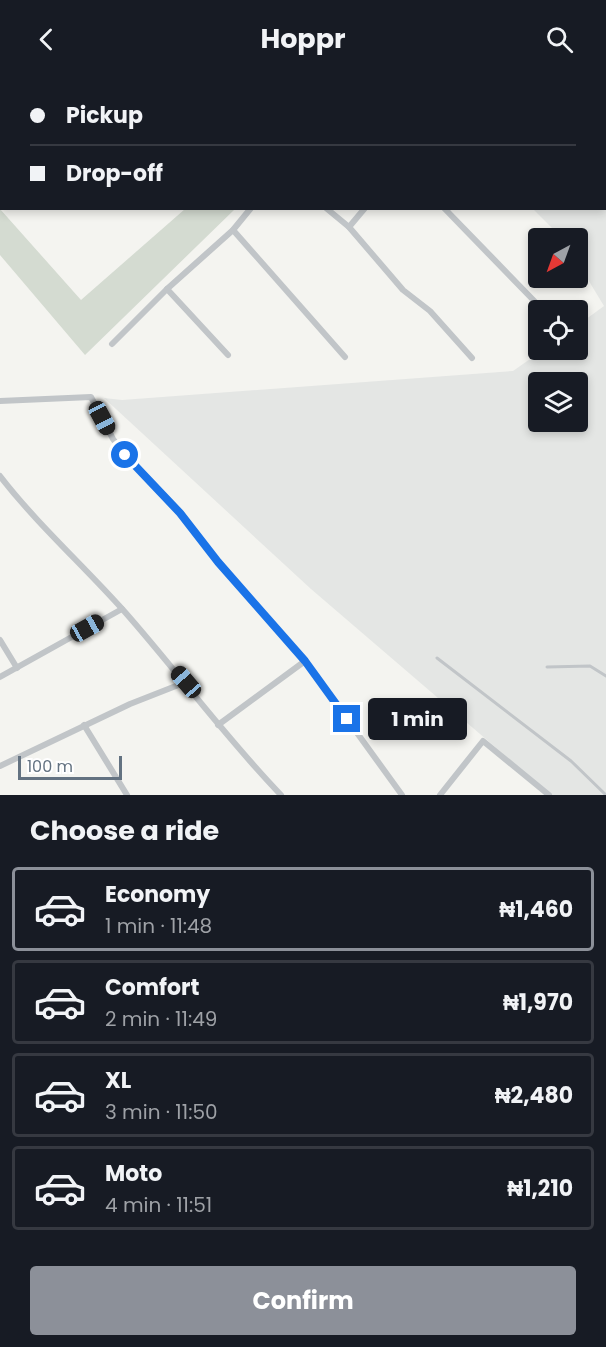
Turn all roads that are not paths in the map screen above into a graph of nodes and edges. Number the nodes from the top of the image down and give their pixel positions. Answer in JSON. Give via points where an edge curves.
{"nodes":[{"id":1,"x":594,"y":78,"type":"edge"},
{"id":2,"x":606,"y":78,"type":"edge"},
{"id":3,"x":249,"y":210,"type":"edge"},
{"id":4,"x":328,"y":210,"type":"edge"},
{"id":5,"x":363,"y":210,"type":"edge"},
{"id":6,"x":446,"y":210,"type":"edge"},
{"id":7,"x":349,"y":227,"type":"junction"},
{"id":8,"x":233,"y":230,"type":"junction"},
{"id":9,"x":167,"y":289,"type":"junction"},
{"id":10,"x":533,"y":300,"type":"edge"},
{"id":11,"x":112,"y":344,"type":"dead end"},
{"id":12,"x":228,"y":355,"type":"dead end"},
{"id":13,"x":345,"y":357,"type":"dead end"},
{"id":14,"x":472,"y":358,"type":"dead end"},
{"id":15,"x":0,"y":401,"type":"edge"},
{"id":16,"x":0,"y":476,"type":"edge"},
{"id":17,"x":122,"y":609,"type":"junction"},
{"id":18,"x":0,"y":640,"type":"edge"},
{"id":19,"x":437,"y":658,"type":"dead end"},
{"id":20,"x":305,"y":661,"type":"junction"},
{"id":21,"x":547,"y":667,"type":"dead end"},
{"id":22,"x":17,"y":668,"type":"junction"},
{"id":23,"x":606,"y":676,"type":"edge"},
{"id":24,"x":0,"y":677,"type":"edge"},
{"id":25,"x":186,"y":682,"type":"junction"},
{"id":26,"x":84,"y":725,"type":"junction"},
{"id":27,"x":218,"y":725,"type":"junction"},
{"id":28,"x":0,"y":766,"type":"edge"},
{"id":29,"x":127,"y":795,"type":"edge"},
{"id":30,"x":281,"y":795,"type":"edge"},
{"id":31,"x":402,"y":795,"type":"edge"},
{"id":32,"x":440,"y":795,"type":"edge"},
{"id":33,"x":549,"y":795,"type":"edge"},
{"id":34,"x":606,"y":795,"type":"edge"}],
"edges":[{"from":1,"to":2,"type":"lane"},
{"from":3,"to":8,"type":"street"},
{"from":4,"to":7,"type":"street"},
{"from":5,"to":7,"type":"street"},
{"from":6,"to":10,"type":"street"},
{"from":7,"to":14,"type":"street","via":[[403,290],[430,311]]},
{"from":8,"to":9,"type":"street"},
{"from":8,"to":13,"type":"street"},
{"from":9,"to":11,"type":"street"},
{"from":9,"to":12,"type":"street"},
{"from":15,"to":20,"type":"street","via":[[91,397],[125,455],[180,513]]},
{"from":16,"to":17,"type":"street"},
{"from":17,"to":22,"type":"street"},
{"from":17,"to":25,"type":"street"},
{"from":18,"to":22,"type":"street"},
{"from":19,"to":34,"type":"lane","via":[[571,761]]},
{"from":20,"to":27,"type":"street"},
{"from":20,"to":31,"type":"street"},
{"from":21,"to":23,"type":"lane","via":[[590,666]]},
{"from":22,"to":24,"type":"street"},
{"from":25,"to":26,"type":"street"},
{"from":25,"to":27,"type":"street"},
{"from":26,"to":28,"type":"street"},
{"from":26,"to":29,"type":"street"},
{"from":27,"to":30,"type":"street"},
{"from":32,"to":33,"type":"street","via":[[483,741]]}]}
